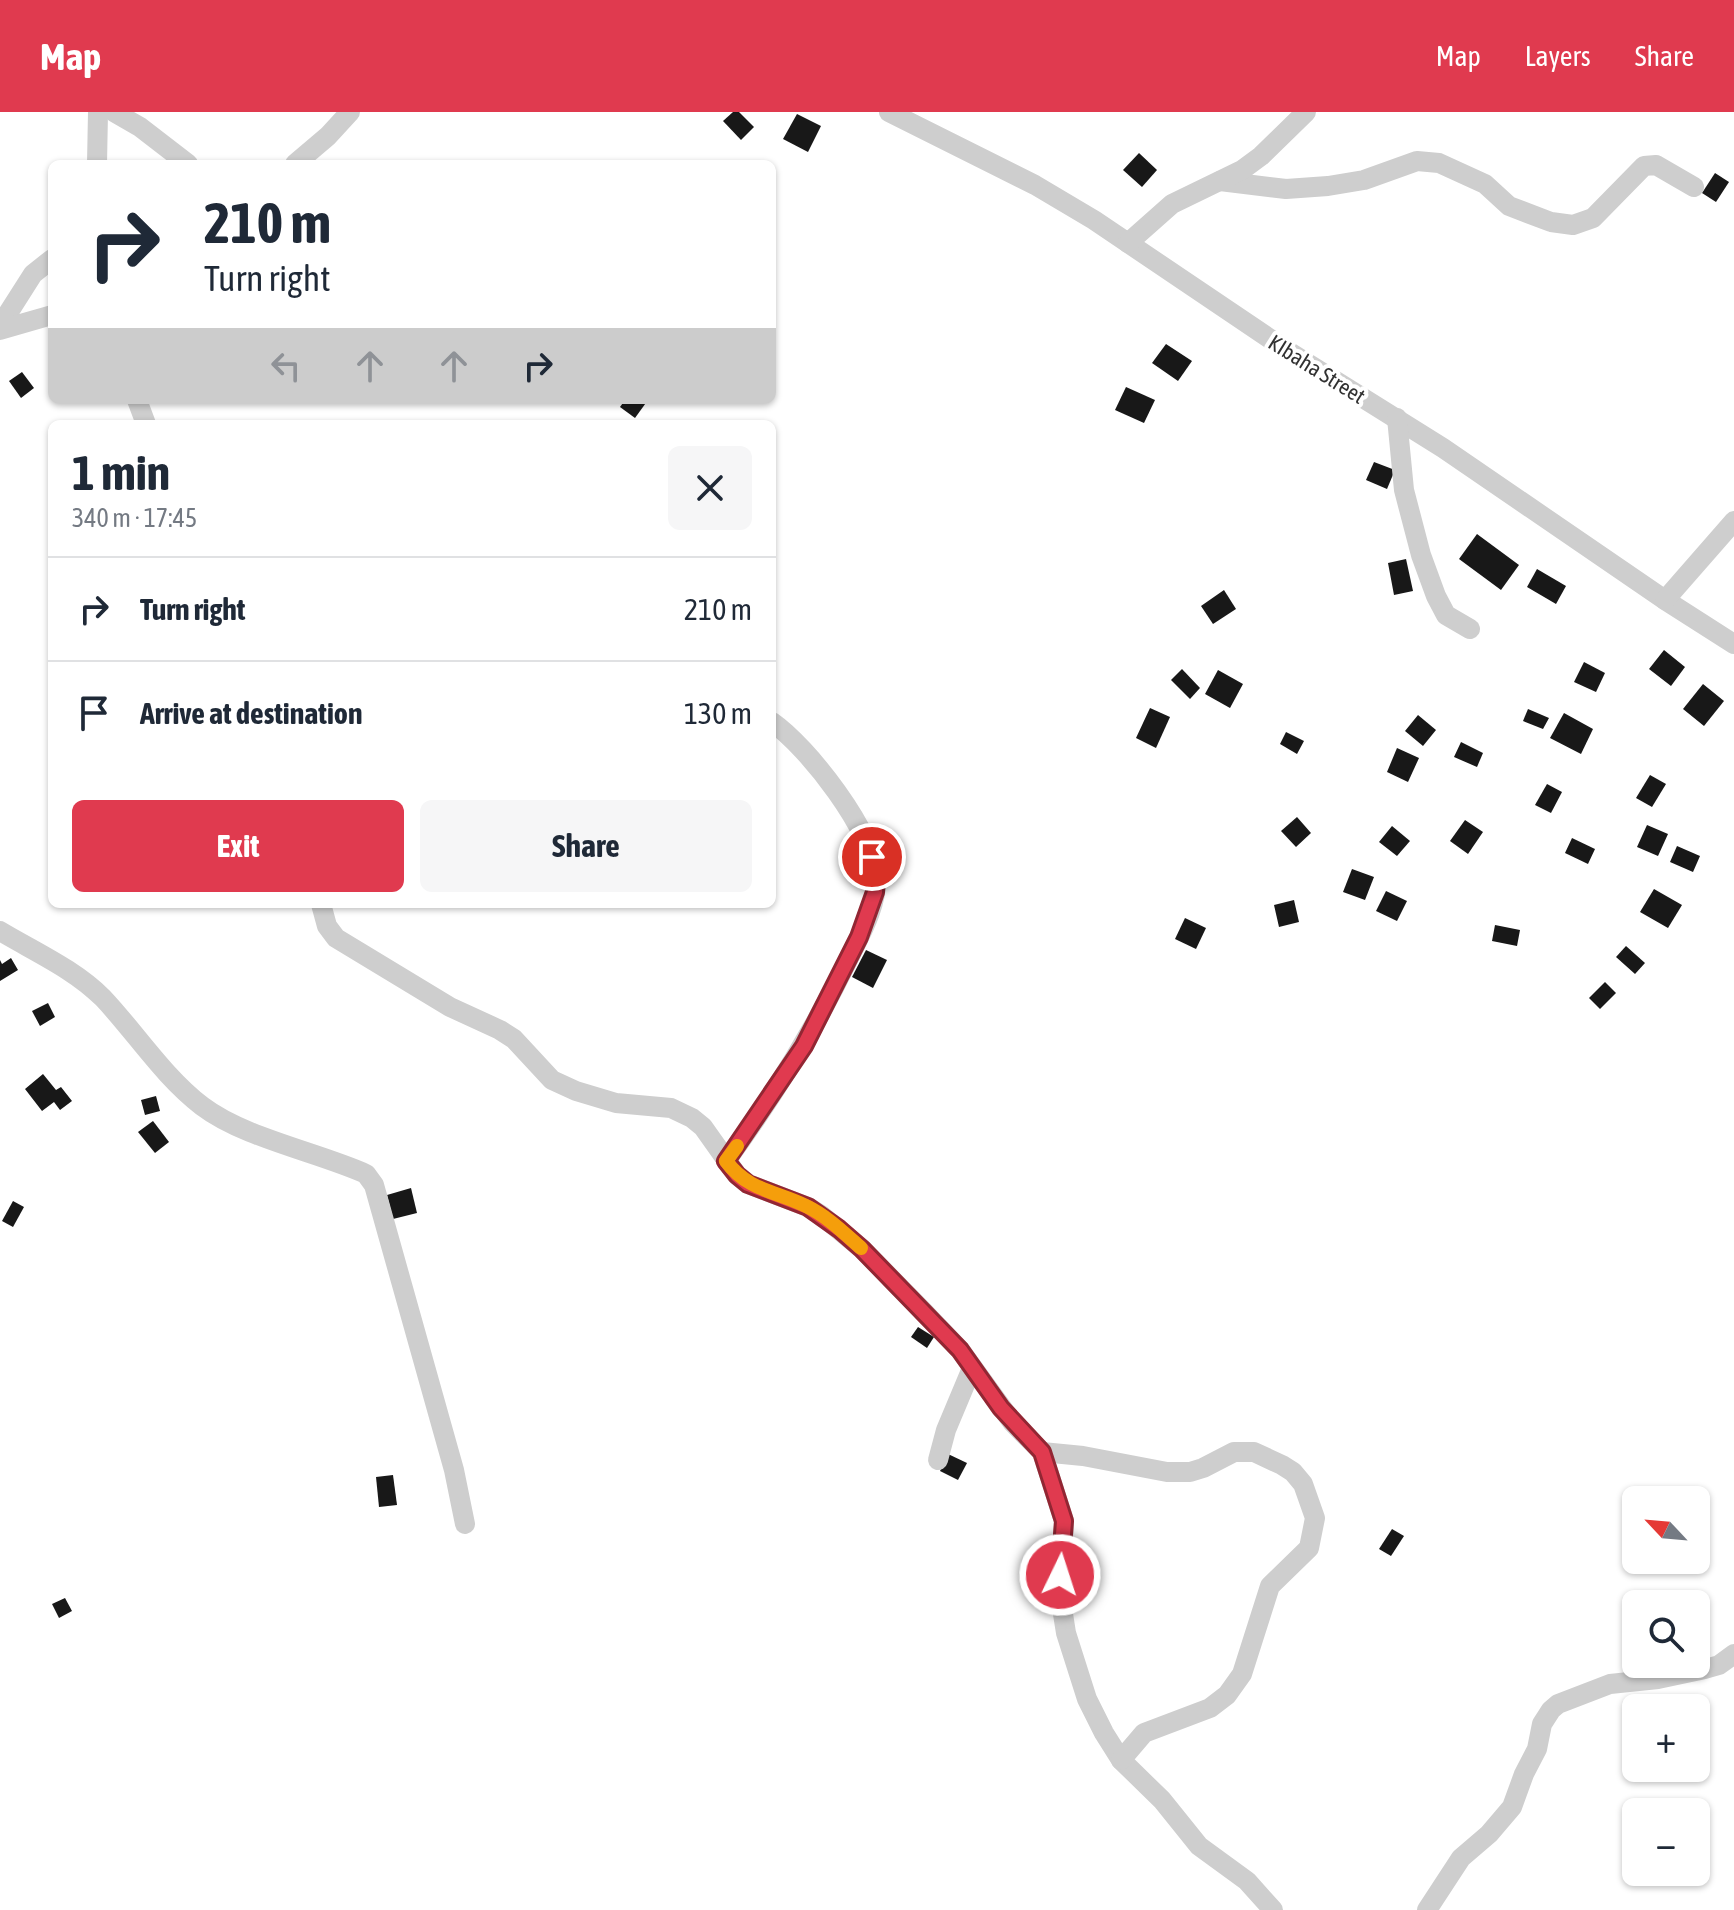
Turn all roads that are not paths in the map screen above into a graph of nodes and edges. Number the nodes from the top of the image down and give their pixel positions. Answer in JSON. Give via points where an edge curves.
{"nodes":[{"id":1,"x":98,"y":112,"type":"edge"},
{"id":2,"x":114,"y":112,"type":"edge"},
{"id":3,"x":350,"y":112,"type":"edge"},
{"id":4,"x":889,"y":112,"type":"edge"},
{"id":5,"x":1306,"y":112,"type":"edge"},
{"id":6,"x":97,"y":160,"type":"edge"},
{"id":7,"x":183,"y":160,"type":"edge"},
{"id":8,"x":300,"y":160,"type":"edge"},
{"id":9,"x":1220,"y":181,"type":"junction"},
{"id":10,"x":1694,"y":187,"type":"dead end"},
{"id":11,"x":1128,"y":243,"type":"junction"},
{"id":12,"x":48,"y":262,"type":"edge"},
{"id":13,"x":48,"y":316,"type":"edge"},
{"id":14,"x":0,"y":328,"type":"edge"},
{"id":15,"x":1397,"y":418,"type":"junction"},
{"id":16,"x":1734,"y":521,"type":"edge"},
{"id":17,"x":1665,"y":600,"type":"junction"},
{"id":18,"x":1470,"y":629,"type":"dead end"},
{"id":19,"x":1734,"y":644,"type":"edge"},
{"id":20,"x":776,"y":725,"type":"edge"},
{"id":21,"x":322,"y":908,"type":"edge"},
{"id":22,"x":0,"y":931,"type":"edge"},
{"id":23,"x":726,"y":1161,"type":"junction"},
{"id":24,"x":972,"y":1368,"type":"junction"},
{"id":25,"x":1042,"y":1452,"type":"junction"},
{"id":26,"x":938,"y":1460,"type":"dead end"},
{"id":27,"x":465,"y":1524,"type":"dead end"},
{"id":28,"x":1734,"y":1654,"type":"edge"},
{"id":29,"x":1121,"y":1760,"type":"junction"},
{"id":30,"x":1273,"y":1910,"type":"edge"},
{"id":31,"x":1427,"y":1910,"type":"edge"}],
"edges":[{"from":1,"to":6,"type":"street"},
{"from":2,"to":7,"type":"street"},
{"from":3,"to":8,"type":"street"},
{"from":4,"to":11,"type":"street","name":"KIbaha Street","via":[[1035,185]]},
{"from":5,"to":9,"type":"street","via":[[1261,156]]},
{"from":9,"to":10,"type":"street","via":[[1286,189],[1328,186],[1417,161],[1439,163],[1485,184],[1509,206],[1573,225],[1593,218],[1644,166],[1656,165]]},
{"from":9,"to":11,"type":"street","via":[[1172,204]]},
{"from":11,"to":15,"type":"street","name":"KIbaha Street","via":[[1239,320]]},
{"from":12,"to":14,"type":"street","via":[[34,272]]},
{"from":13,"to":14,"type":"street"},
{"from":15,"to":17,"type":"street","name":"KIbaha Street"},
{"from":15,"to":18,"type":"street","via":[[1404,490],[1421,555],[1446,615]]},
{"from":16,"to":17,"type":"street"},
{"from":17,"to":19,"type":"street","name":"KIbaha Street"},
{"from":20,"to":23,"type":"street","via":[[808,754],[861,832],[872,857],[875,892],[859,937],[804,1046]]},
{"from":21,"to":23,"type":"street","via":[[336,938],[514,1039],[552,1080],[616,1103],[671,1108],[703,1127]]},
{"from":22,"to":27,"type":"street","via":[[85,982],[204,1108],[241,1128],[366,1174],[374,1185]]},
{"from":23,"to":24,"type":"street","via":[[748,1184],[808,1207],[839,1229],[924,1312]]},
{"from":24,"to":25,"type":"street"},
{"from":24,"to":26,"type":"street"},
{"from":25,"to":29,"type":"street","via":[[1064,1521],[1060,1595],[1066,1633],[1087,1699]]},
{"from":25,"to":29,"type":"street","via":[[1190,1472],[1234,1452],[1254,1452],[1293,1472],[1315,1518],[1309,1548],[1270,1586],[1242,1674],[1227,1695],[1210,1708],[1144,1733]]},
{"from":28,"to":31,"type":"street","via":[[1705,1669],[1610,1684],[1558,1704],[1542,1724],[1512,1807],[1461,1858]]},
{"from":29,"to":30,"type":"street","via":[[1199,1846],[1247,1881]]}]}
